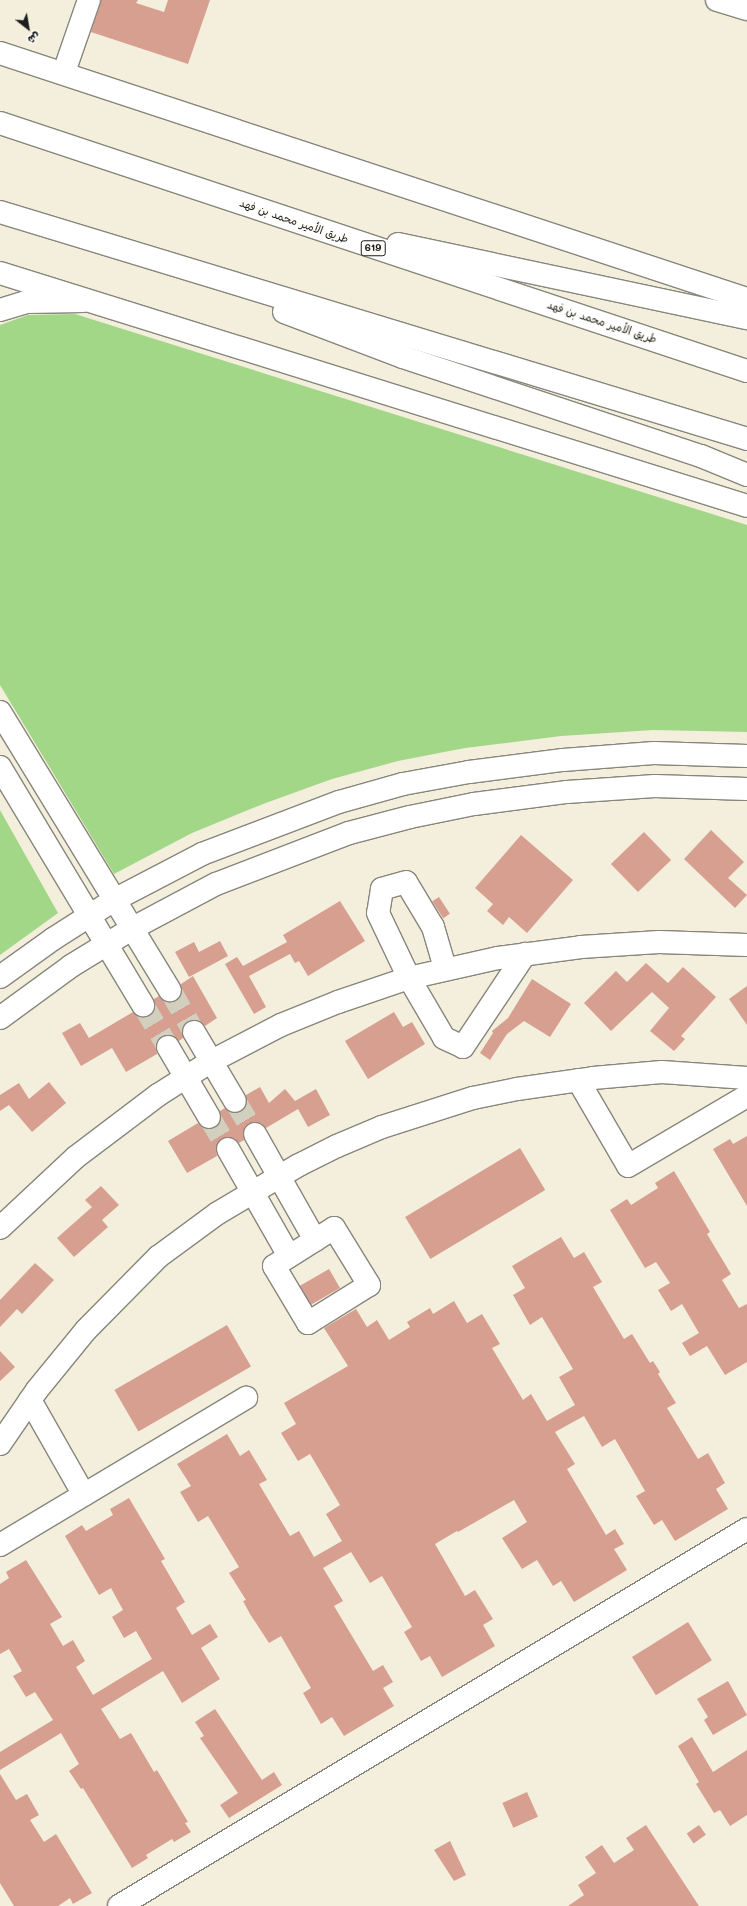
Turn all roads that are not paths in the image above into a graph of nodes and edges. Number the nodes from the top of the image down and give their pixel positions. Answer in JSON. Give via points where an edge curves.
{"nodes":[{"id":1,"x":89,"y":0,"type":"edge"},
{"id":2,"x":717,"y":0,"type":"edge"},
{"id":3,"x":747,"y":9,"type":"edge"},
{"id":4,"x":0,"y":53,"type":"edge"},
{"id":5,"x":64,"y":72,"type":"junction"},
{"id":6,"x":0,"y":123,"type":"edge"},
{"id":7,"x":0,"y":212,"type":"edge"},
{"id":8,"x":296,"y":222,"type":"junction"},
{"id":9,"x":67,"y":232,"type":"junction"},
{"id":10,"x":0,"y":273,"type":"edge"},
{"id":11,"x":747,"y":299,"type":"edge"},
{"id":12,"x":92,"y":301,"type":"junction"},
{"id":13,"x":0,"y":310,"type":"edge"},
{"id":14,"x":747,"y":318,"type":"edge"},
{"id":15,"x":747,"y":371,"type":"edge"},
{"id":16,"x":747,"y":439,"type":"edge"},
{"id":17,"x":747,"y":475,"type":"edge"},
{"id":18,"x":747,"y":506,"type":"edge"},
{"id":19,"x":0,"y":712,"type":"edge"},
{"id":20,"x":747,"y":756,"type":"edge"},
{"id":21,"x":0,"y":767,"type":"edge"},
{"id":22,"x":747,"y":789,"type":"edge"},
{"id":23,"x":114,"y":900,"type":"junction"},
{"id":24,"x":88,"y":916,"type":"junction"},
{"id":25,"x":131,"y":929,"type":"junction"},
{"id":26,"x":105,"y":945,"type":"junction"},
{"id":27,"x":747,"y":945,"type":"edge"},
{"id":28,"x":525,"y":954,"type":"junction"},
{"id":29,"x":445,"y":968,"type":"junction"},
{"id":30,"x":0,"y":977,"type":"edge"},
{"id":31,"x":408,"y":978,"type":"junction"},
{"id":32,"x":170,"y":990,"type":"tunnel mouth"},
{"id":33,"x":143,"y":1006,"type":"tunnel mouth"},
{"id":34,"x":0,"y":1018,"type":"edge"},
{"id":35,"x":194,"y":1032,"type":"tunnel mouth"},
{"id":36,"x":168,"y":1047,"type":"tunnel mouth"},
{"id":37,"x":210,"y":1062,"type":"junction"},
{"id":38,"x":184,"y":1078,"type":"junction"},
{"id":39,"x":578,"y":1080,"type":"junction"},
{"id":40,"x":741,"y":1089,"type":"edge"},
{"id":41,"x":235,"y":1101,"type":"tunnel mouth"},
{"id":42,"x":209,"y":1117,"type":"tunnel mouth"},
{"id":43,"x":255,"y":1134,"type":"tunnel mouth"},
{"id":44,"x":228,"y":1149,"type":"tunnel mouth"},
{"id":45,"x":278,"y":1177,"type":"junction"},
{"id":46,"x":252,"y":1192,"type":"junction"},
{"id":47,"x":0,"y":1228,"type":"edge"},
{"id":48,"x":315,"y":1240,"type":"junction"},
{"id":49,"x":289,"y":1256,"type":"junction"},
{"id":50,"x":246,"y":1398,"type":"dead end"},
{"id":51,"x":30,"y":1400,"type":"junction"},
{"id":52,"x":0,"y":1444,"type":"edge"},
{"id":53,"x":84,"y":1495,"type":"junction"},
{"id":54,"x":747,"y":1529,"type":"edge"},
{"id":55,"x":0,"y":1545,"type":"edge"},
{"id":56,"x":119,"y":1906,"type":"edge"}],
"edges":[{"from":1,"to":5,"type":"main road"},
{"from":2,"to":3,"type":"main road"},
{"from":4,"to":5,"type":"main road"},
{"from":5,"to":11,"type":"main road"},
{"from":6,"to":8,"type":"main road","name":"طريق الأمير محمد بن فهد","number":"619"},
{"from":7,"to":9,"type":"main road"},
{"from":8,"to":14,"type":"main road"},
{"from":8,"to":15,"type":"main road","name":"طريق الأمير محمد بن فهد","number":"619"},
{"from":9,"to":16,"type":"main road"},
{"from":9,"to":17,"type":"main road","via":[[403,356],[701,456]]},
{"from":10,"to":12,"type":"main road"},
{"from":12,"to":13,"type":"main road","via":[[26,302]]},
{"from":12,"to":18,"type":"main road"},
{"from":19,"to":23,"type":"main road"},
{"from":20,"to":23,"type":"main road","via":[[654,753],[563,760],[469,772],[403,784],[339,802],[264,829],[202,854]]},
{"from":21,"to":24,"type":"main road"},
{"from":22,"to":25,"type":"main road","via":[[655,786],[567,792],[474,804],[410,817],[349,833],[229,878]]},
{"from":23,"to":24,"type":"main road"},
{"from":23,"to":25,"type":"main road"},
{"from":24,"to":26,"type":"main road"},
{"from":24,"to":30,"type":"main road"},
{"from":25,"to":26,"type":"main road"},
{"from":25,"to":32,"type":"main road"},
{"from":26,"to":33,"type":"main road"},
{"from":26,"to":34,"type":"main road"},
{"from":27,"to":28,"type":"main road","via":[[659,942]]},
{"from":28,"to":29,"type":"main road"},
{"from":28,"to":31,"type":"main road","via":[[463,1047],[444,1038]]},
{"from":29,"to":31,"type":"main road"},
{"from":29,"to":31,"type":"main road","via":[[433,928],[406,882],[382,889],[378,913]]},
{"from":31,"to":37,"type":"main road","via":[[281,1025]]},
{"from":35,"to":37,"type":"main road"},
{"from":36,"to":38,"type":"main road"},
{"from":37,"to":38,"type":"main road"},
{"from":37,"to":41,"type":"main road"},
{"from":38,"to":42,"type":"main road"},
{"from":38,"to":47,"type":"main road","via":[[103,1135]]},
{"from":39,"to":40,"type":"main road","via":[[662,1072]]},
{"from":39,"to":40,"type":"main road","via":[[628,1166]]},
{"from":39,"to":45,"type":"main road","via":[[473,1098],[382,1127],[337,1146]]},
{"from":43,"to":45,"type":"main road"},
{"from":44,"to":46,"type":"main road"},
{"from":45,"to":46,"type":"main road"},
{"from":45,"to":48,"type":"main road"},
{"from":46,"to":49,"type":"main road"},
{"from":46,"to":51,"type":"main road","via":[[182,1239],[133,1280],[86,1330]]},
{"from":48,"to":49,"type":"main road"},
{"from":48,"to":49,"type":"main road","via":[[334,1228],[369,1285],[308,1323],[274,1266]]},
{"from":50,"to":53,"type":"main road"},
{"from":51,"to":52,"type":"main road"},
{"from":51,"to":53,"type":"main road"},
{"from":53,"to":55,"type":"main road"},
{"from":54,"to":56,"type":"main road"}]}
